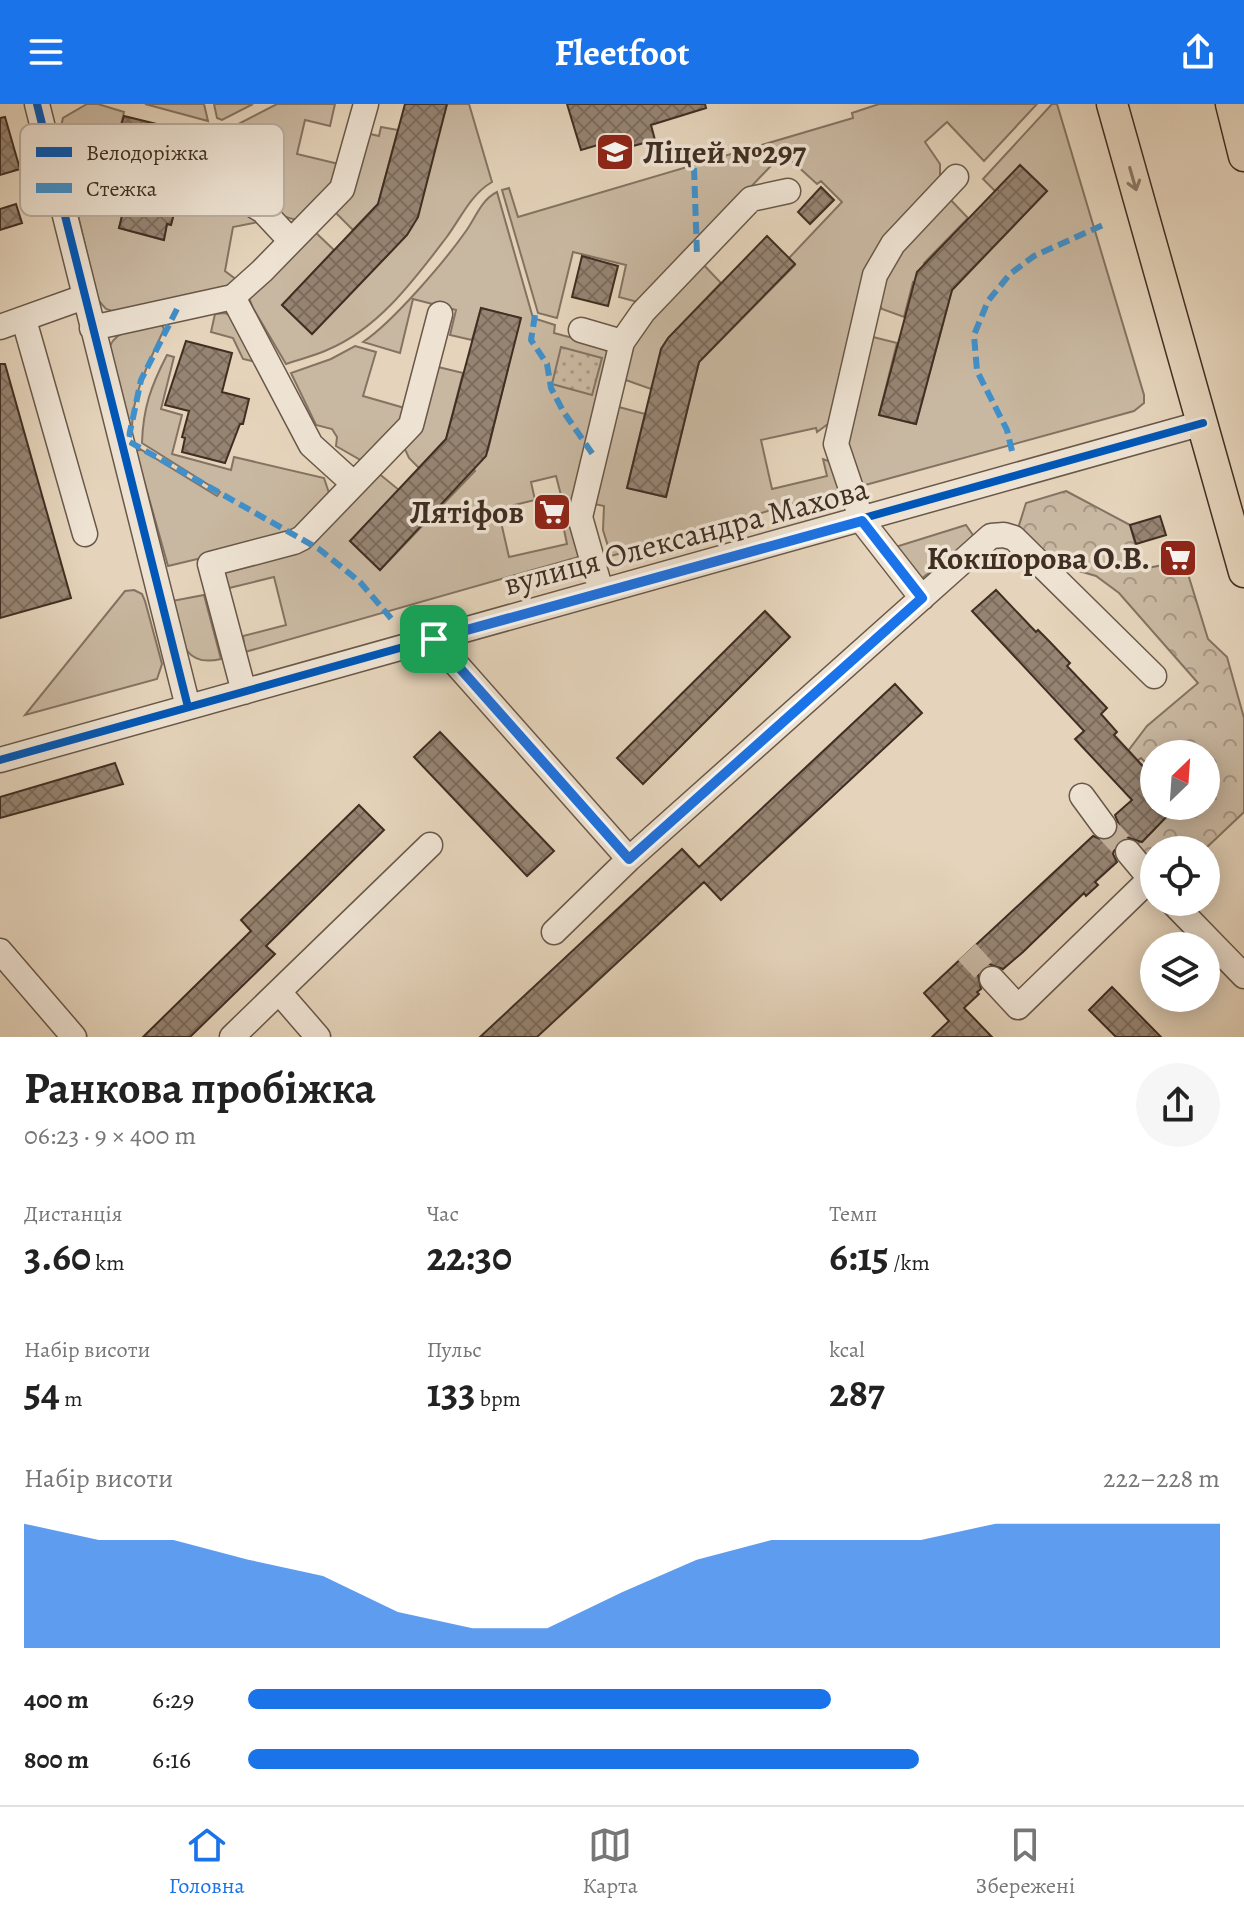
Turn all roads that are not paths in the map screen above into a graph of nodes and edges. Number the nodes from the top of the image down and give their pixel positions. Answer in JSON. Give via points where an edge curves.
{"nodes":[{"id":1,"x":366,"y":104,"type":"edge"},
{"id":2,"x":1112,"y":104,"type":"edge"},
{"id":3,"x":1236,"y":116,"type":"edge"},
{"id":4,"x":1244,"y":156,"type":"edge"},
{"id":5,"x":956,"y":177,"type":"dead end"},
{"id":6,"x":788,"y":191,"type":"dead end"},
{"id":7,"x":68,"y":216,"type":"edge"},
{"id":8,"x":268,"y":216,"type":"edge"},
{"id":9,"x":291,"y":241,"type":"junction"},
{"id":10,"x":84,"y":297,"type":"junction"},
{"id":11,"x":233,"y":297,"type":"junction"},
{"id":12,"x":440,"y":314,"type":"dead end"},
{"id":13,"x":24,"y":320,"type":"junction"},
{"id":14,"x":0,"y":327,"type":"edge"},
{"id":15,"x":92,"y":328,"type":"junction"},
{"id":16,"x":581,"y":330,"type":"dead end"},
{"id":17,"x":622,"y":342,"type":"junction"},
{"id":18,"x":1203,"y":423,"type":"junction"},
{"id":19,"x":354,"y":484,"type":"junction"},
{"id":20,"x":862,"y":521,"type":"junction"},
{"id":21,"x":85,"y":534,"type":"dead end"},
{"id":22,"x":1244,"y":572,"type":"edge"},
{"id":23,"x":601,"y":591,"type":"junction"},
{"id":24,"x":922,"y":598,"type":"junction"},
{"id":25,"x":434,"y":639,"type":"junction"},
{"id":26,"x":1154,"y":676,"type":"dead end"},
{"id":27,"x":244,"y":692,"type":"junction"},
{"id":28,"x":188,"y":707,"type":"junction"},
{"id":29,"x":0,"y":760,"type":"edge"},
{"id":30,"x":1082,"y":796,"type":"dead end"},
{"id":31,"x":1104,"y":826,"type":"tunnel mouth"},
{"id":32,"x":430,"y":845,"type":"dead end"},
{"id":33,"x":1128,"y":852,"type":"tunnel mouth"},
{"id":34,"x":629,"y":859,"type":"junction"},
{"id":35,"x":1140,"y":866,"type":"edge"},
{"id":36,"x":1140,"y":892,"type":"edge"},
{"id":37,"x":1186,"y":916,"type":"edge"},
{"id":38,"x":554,"y":932,"type":"dead end"},
{"id":39,"x":0,"y":951,"type":"edge"},
{"id":40,"x":1244,"y":976,"type":"edge"},
{"id":41,"x":992,"y":979,"type":"tunnel mouth"},
{"id":42,"x":279,"y":992,"type":"junction"},
{"id":43,"x":74,"y":1037,"type":"edge"},
{"id":44,"x":232,"y":1037,"type":"edge"},
{"id":45,"x":318,"y":1037,"type":"edge"}],
"edges":[{"from":1,"to":9,"type":"street","via":[[342,189]]},
{"from":2,"to":18,"type":"main road","one_way":true},
{"from":3,"to":4,"type":"main road"},
{"from":5,"to":20,"type":"street","via":[[893,244],[875,275],[836,444]]},
{"from":6,"to":17,"type":"street","via":[[751,199],[643,312]]},
{"from":7,"to":10,"type":"street"},
{"from":8,"to":9,"type":"street"},
{"from":9,"to":11,"type":"street"},
{"from":10,"to":13,"type":"street"},
{"from":10,"to":15,"type":"street"},
{"from":11,"to":15,"type":"street"},
{"from":11,"to":19,"type":"street","via":[[311,445]]},
{"from":12,"to":19,"type":"street","via":[[411,425]]},
{"from":13,"to":14,"type":"street"},
{"from":13,"to":21,"type":"street"},
{"from":15,"to":28,"type":"street"},
{"from":16,"to":17,"type":"street"},
{"from":17,"to":23,"type":"street","via":[[580,517]]},
{"from":18,"to":20,"type":"street","name":"вулиця Олександра Махова"},
{"from":18,"to":22,"type":"main road"},
{"from":19,"to":27,"type":"street","via":[[294,542],[210,564]]},
{"from":20,"to":23,"type":"street","name":"вулиця Олександра Махова"},
{"from":20,"to":24,"type":"street"},
{"from":23,"to":25,"type":"street","name":"вулиця Олександра Махова"},
{"from":24,"to":26,"type":"street","via":[[991,536],[1014,538]]},
{"from":24,"to":34,"type":"street"},
{"from":25,"to":27,"type":"street","name":"вулиця Олександра Махова"},
{"from":25,"to":34,"type":"street"},
{"from":27,"to":28,"type":"street","name":"вулиця Олександра Махова"},
{"from":28,"to":29,"type":"street","name":"вулиця Олександра Махова"},
{"from":30,"to":31,"type":"street"},
{"from":32,"to":42,"type":"street"},
{"from":33,"to":35,"type":"street"},
{"from":34,"to":38,"type":"street"},
{"from":36,"to":41,"type":"street","via":[[1018,1007]]},
{"from":37,"to":40,"type":"street"},
{"from":39,"to":43,"type":"street"},
{"from":42,"to":44,"type":"street"},
{"from":42,"to":45,"type":"street"}]}
